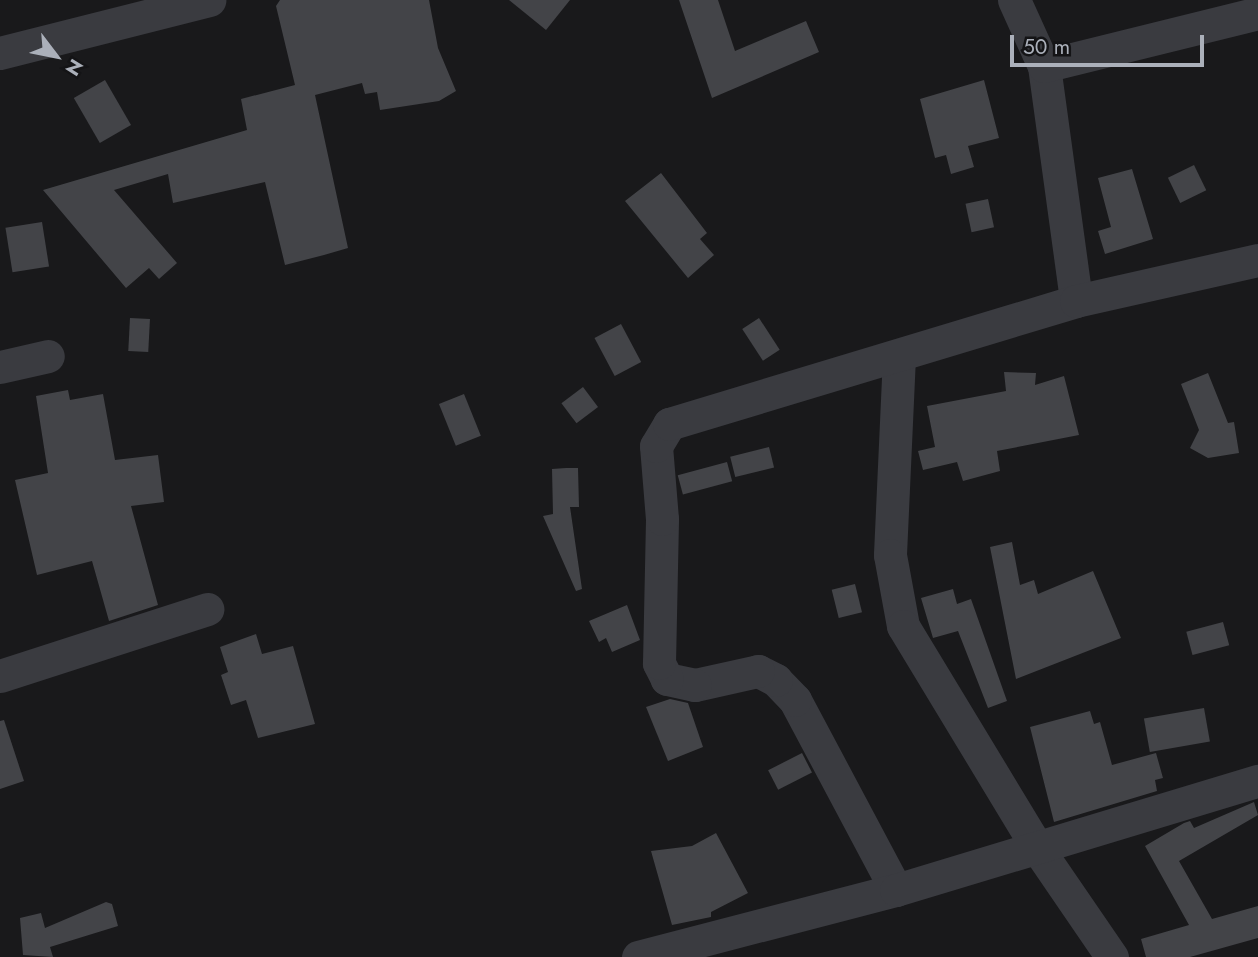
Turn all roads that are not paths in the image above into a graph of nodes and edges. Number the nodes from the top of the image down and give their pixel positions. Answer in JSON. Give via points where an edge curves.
{"nodes":[{"id":1,"x":209,"y":0,"type":"edge"},
{"id":2,"x":1014,"y":0,"type":"edge"},
{"id":3,"x":1258,"y":13,"type":"edge"},
{"id":4,"x":0,"y":53,"type":"edge"},
{"id":5,"x":1044,"y":66,"type":"junction"},
{"id":6,"x":1258,"y":260,"type":"edge"},
{"id":7,"x":1076,"y":301,"type":"junction"},
{"id":8,"x":48,"y":356,"type":"dead end"},
{"id":9,"x":899,"y":356,"type":"junction"},
{"id":10,"x":0,"y":367,"type":"edge"},
{"id":11,"x":207,"y":609,"type":"dead end"},
{"id":12,"x":0,"y":676,"type":"edge"},
{"id":13,"x":1258,"y":781,"type":"edge"},
{"id":14,"x":1038,"y":849,"type":"junction"},
{"id":15,"x":897,"y":890,"type":"junction"},
{"id":16,"x":638,"y":957,"type":"edge"},
{"id":17,"x":1112,"y":957,"type":"edge"}],
"edges":[{"from":1,"to":4,"type":"street"},
{"from":2,"to":5,"type":"street"},
{"from":3,"to":5,"type":"street"},
{"from":5,"to":7,"type":"street"},
{"from":6,"to":7,"type":"street"},
{"from":7,"to":9,"type":"street"},
{"from":8,"to":10,"type":"street"},
{"from":9,"to":14,"type":"street","via":[[890,555],[902,626]]},
{"from":9,"to":15,"type":"street","via":[[669,424],[656,446],[662,519],[659,663],[667,679],[695,685],[758,671],[776,680],[795,700]]},
{"from":11,"to":12,"type":"street"},
{"from":13,"to":14,"type":"street"},
{"from":14,"to":15,"type":"street"},
{"from":14,"to":17,"type":"street"},
{"from":15,"to":16,"type":"street"}]}
